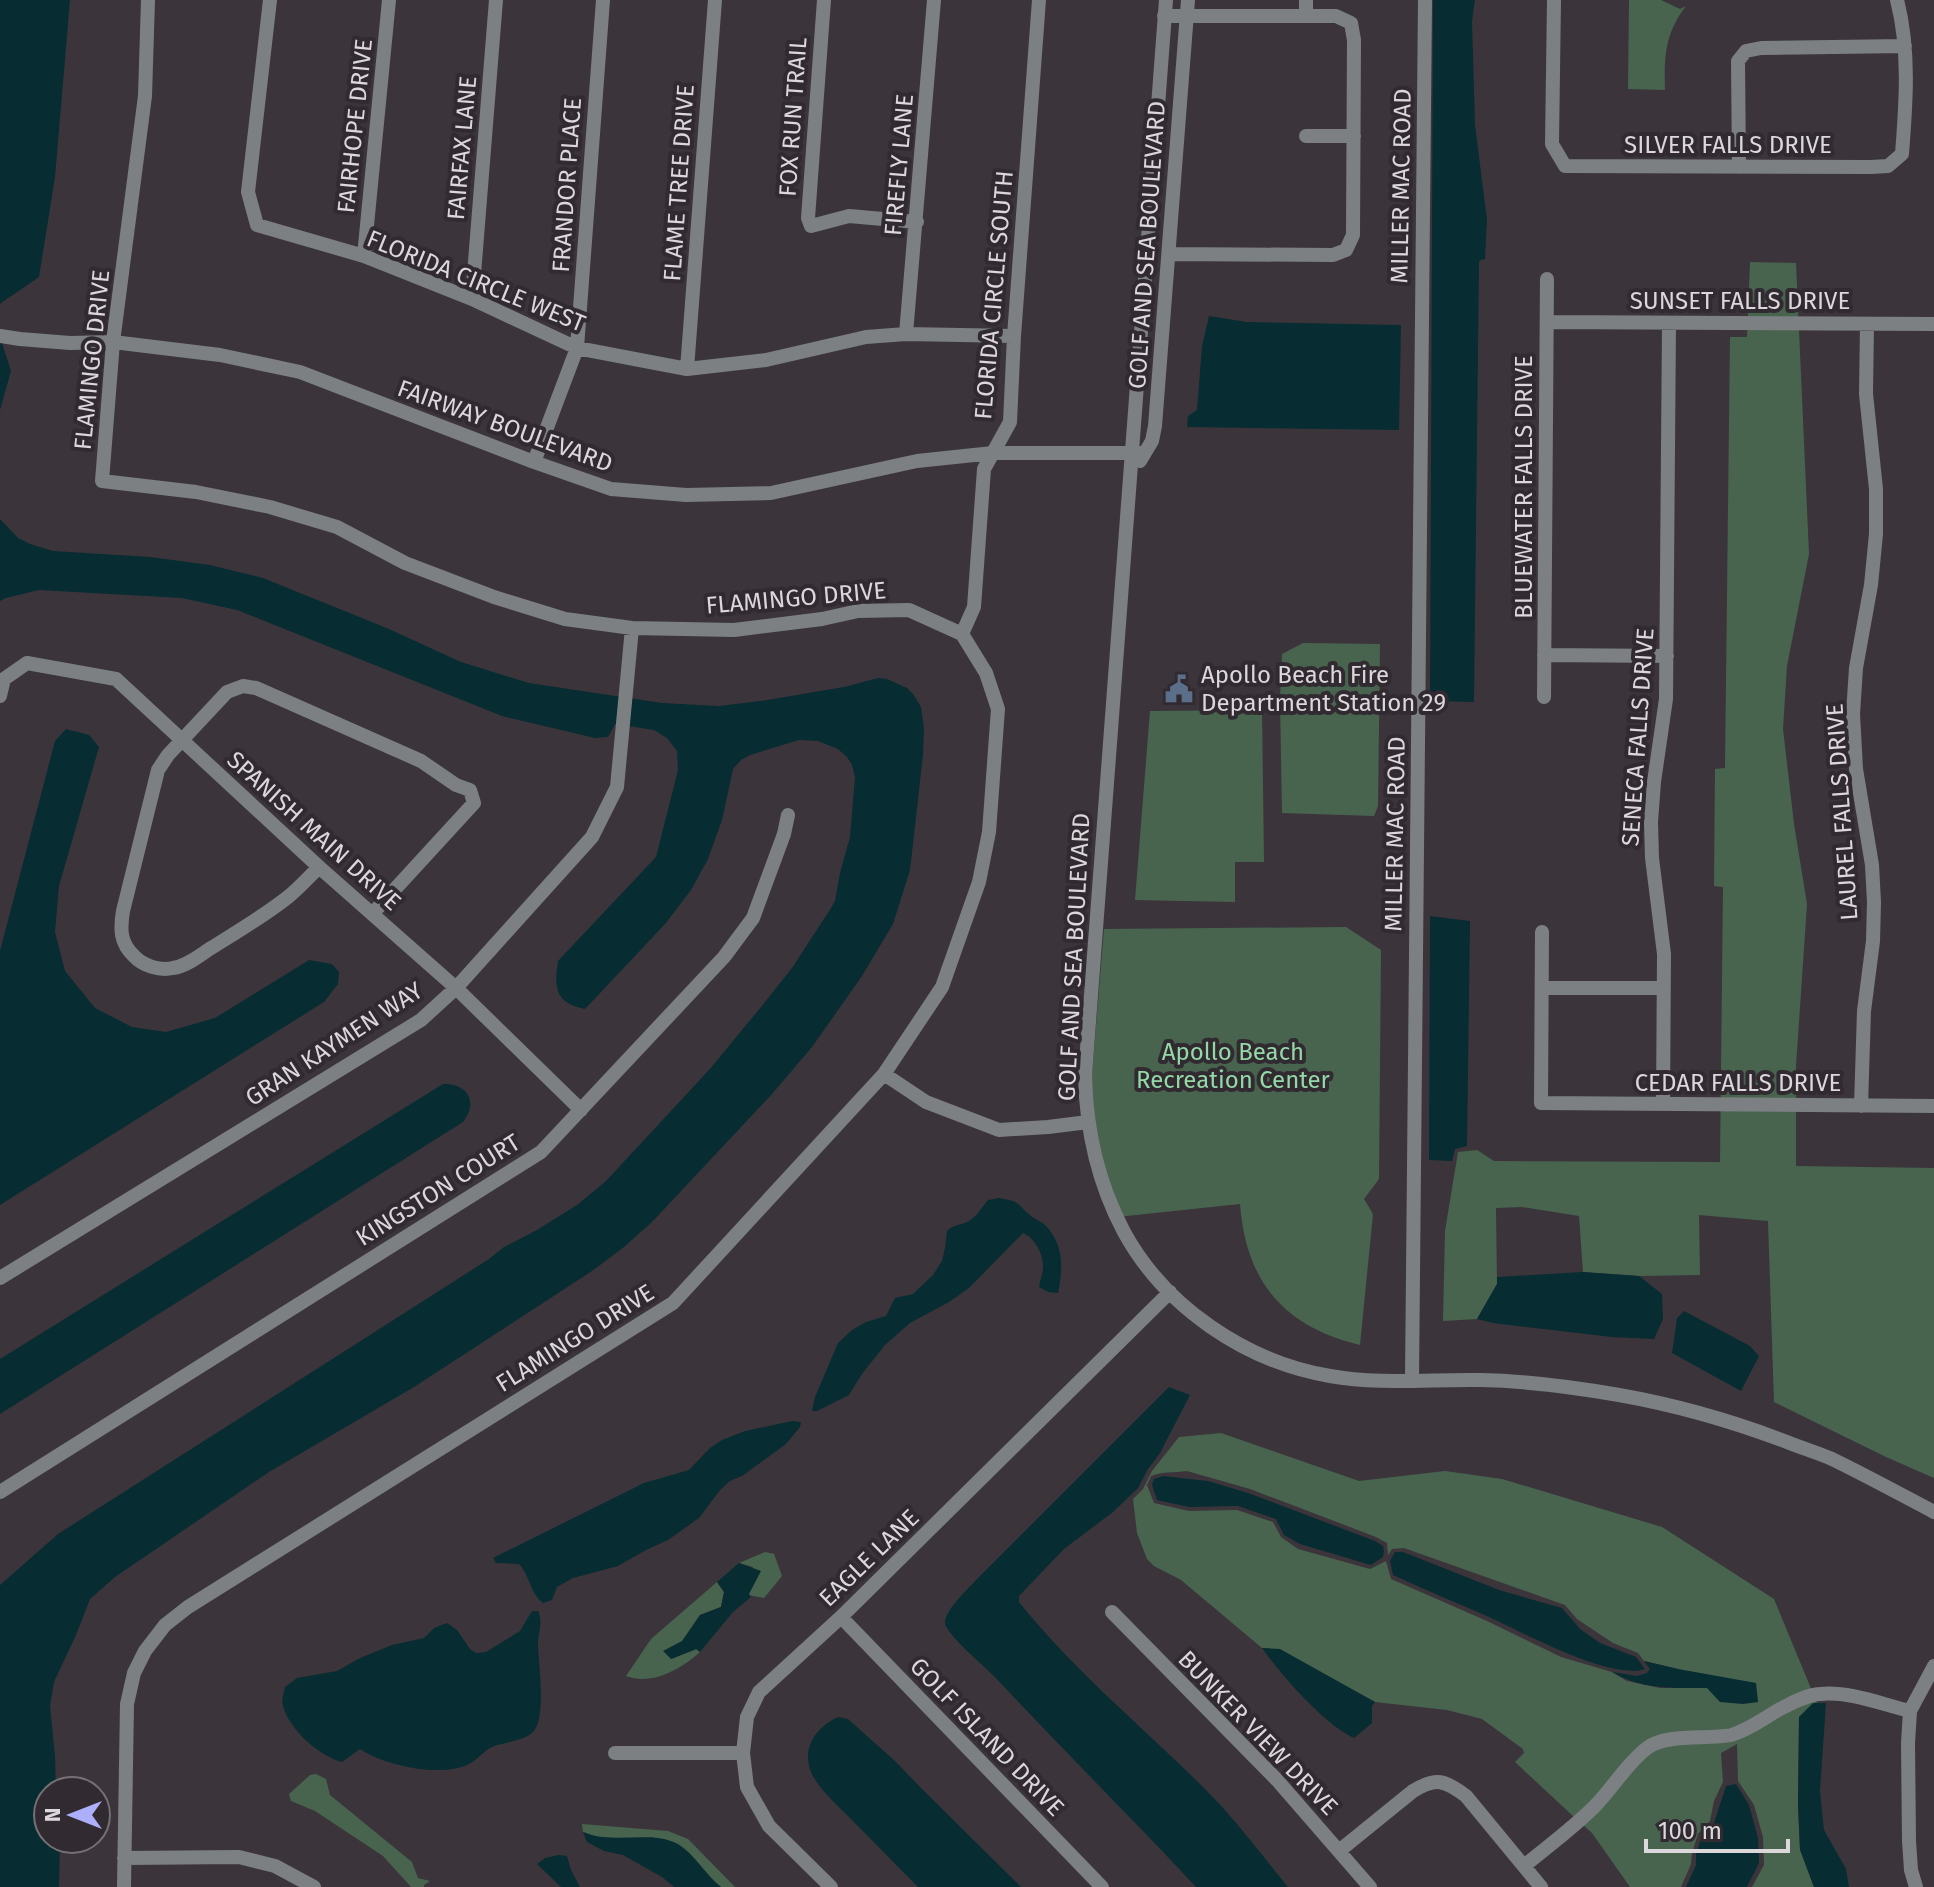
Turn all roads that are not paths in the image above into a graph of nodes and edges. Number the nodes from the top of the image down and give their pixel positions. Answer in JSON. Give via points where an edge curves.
{"nodes":[{"id":1,"x":148,"y":0,"type":"edge"},
{"id":2,"x":270,"y":0,"type":"edge"},
{"id":3,"x":389,"y":0,"type":"edge"},
{"id":4,"x":496,"y":0,"type":"edge"},
{"id":5,"x":603,"y":0,"type":"edge"},
{"id":6,"x":715,"y":0,"type":"edge"},
{"id":7,"x":824,"y":0,"type":"edge"},
{"id":8,"x":934,"y":0,"type":"edge"},
{"id":9,"x":1039,"y":0,"type":"edge"},
{"id":10,"x":1166,"y":0,"type":"edge"},
{"id":11,"x":1306,"y":0,"type":"edge"},
{"id":12,"x":1425,"y":0,"type":"edge"},
{"id":13,"x":1554,"y":0,"type":"edge"},
{"id":14,"x":1897,"y":0,"type":"edge"},
{"id":15,"x":1188,"y":8,"type":"edge"},
{"id":16,"x":1164,"y":16,"type":"junction"},
{"id":17,"x":1306,"y":16,"type":"junction"},
{"id":18,"x":1905,"y":46,"type":"junction"},
{"id":19,"x":1306,"y":136,"type":"dead end"},
{"id":20,"x":1354,"y":136,"type":"junction"},
{"id":21,"x":1739,"y":167,"type":"junction"},
{"id":22,"x":917,"y":222,"type":"junction"},
{"id":23,"x":1169,"y":254,"type":"junction"},
{"id":24,"x":364,"y":256,"type":"junction"},
{"id":25,"x":1547,"y":279,"type":"dead end"},
{"id":26,"x":472,"y":299,"type":"junction"},
{"id":27,"x":1547,"y":322,"type":"junction"},
{"id":28,"x":1669,"y":323,"type":"junction"},
{"id":29,"x":1867,"y":324,"type":"junction"},
{"id":30,"x":1934,"y":324,"type":"edge"},
{"id":31,"x":906,"y":334,"type":"junction"},
{"id":32,"x":0,"y":336,"type":"edge"},
{"id":33,"x":1014,"y":336,"type":"junction"},
{"id":34,"x":113,"y":342,"type":"junction"},
{"id":35,"x":577,"y":348,"type":"junction"},
{"id":36,"x":687,"y":369,"type":"junction"},
{"id":37,"x":993,"y":453,"type":"junction"},
{"id":38,"x":1137,"y":453,"type":"junction"},
{"id":39,"x":534,"y":462,"type":"junction"},
{"id":40,"x":632,"y":628,"type":"junction"},
{"id":41,"x":962,"y":634,"type":"junction"},
{"id":42,"x":1544,"y":655,"type":"junction"},
{"id":43,"x":1667,"y":656,"type":"junction"},
{"id":44,"x":0,"y":696,"type":"edge"},
{"id":45,"x":1544,"y":697,"type":"dead end"},
{"id":46,"x":182,"y":740,"type":"junction"},
{"id":47,"x":788,"y":815,"type":"dead end"},
{"id":48,"x":319,"y":867,"type":"junction"},
{"id":49,"x":373,"y":913,"type":"junction"},
{"id":50,"x":1542,"y":932,"type":"dead end"},
{"id":51,"x":456,"y":988,"type":"junction"},
{"id":52,"x":1542,"y":988,"type":"junction"},
{"id":53,"x":1664,"y":988,"type":"junction"},
{"id":54,"x":884,"y":1074,"type":"junction"},
{"id":55,"x":1663,"y":1104,"type":"junction"},
{"id":56,"x":1861,"y":1106,"type":"junction"},
{"id":57,"x":1934,"y":1106,"type":"edge"},
{"id":58,"x":581,"y":1110,"type":"junction"},
{"id":59,"x":1088,"y":1122,"type":"junction"},
{"id":60,"x":0,"y":1278,"type":"edge"},
{"id":61,"x":1170,"y":1292,"type":"junction"},
{"id":62,"x":1412,"y":1380,"type":"junction"},
{"id":63,"x":0,"y":1492,"type":"edge"},
{"id":64,"x":1934,"y":1512,"type":"edge"},
{"id":65,"x":1112,"y":1612,"type":"dead end"},
{"id":66,"x":841,"y":1617,"type":"junction"},
{"id":67,"x":1934,"y":1666,"type":"edge"},
{"id":68,"x":1910,"y":1711,"type":"junction"},
{"id":69,"x":615,"y":1753,"type":"dead end"},
{"id":70,"x":743,"y":1753,"type":"junction"},
{"id":71,"x":1339,"y":1851,"type":"junction"},
{"id":72,"x":124,"y":1858,"type":"junction"},
{"id":73,"x":1524,"y":1866,"type":"junction"},
{"id":74,"x":124,"y":1887,"type":"edge"},
{"id":75,"x":314,"y":1887,"type":"edge"},
{"id":76,"x":831,"y":1887,"type":"edge"},
{"id":77,"x":1102,"y":1887,"type":"edge"},
{"id":78,"x":1370,"y":1887,"type":"edge"},
{"id":79,"x":1541,"y":1887,"type":"edge"},
{"id":80,"x":1916,"y":1887,"type":"edge"}],
"edges":[{"from":1,"to":34,"type":"street","name":"FLAMINGO DRIVE","via":[[145,96]]},
{"from":2,"to":24,"type":"street","name":"FLORIDA CIRCLE WEST","via":[[248,192],[257,225]]},
{"from":3,"to":24,"type":"street","name":"FAIRHOPE DRIVE"},
{"from":4,"to":26,"type":"street","name":"FAIRFAX LANE"},
{"from":5,"to":35,"type":"street","name":"FRANDOR PLACE"},
{"from":6,"to":36,"type":"street","name":"FLAME TREE DRIVE"},
{"from":7,"to":22,"type":"street","name":"FOX RUN TRAIL","via":[[811,226],[849,216]]},
{"from":8,"to":22,"type":"street","name":"FIREFLY LANE"},
{"from":9,"to":33,"type":"street","name":"FLORIDA CIRCLE SOUTH"},
{"from":10,"to":16,"type":"street","name":"GOLF AND SEA BOULEVARD"},
{"from":11,"to":17,"type":"street"},
{"from":12,"to":62,"type":"street","name":"MILLER MAC ROAD"},
{"from":13,"to":21,"type":"street","name":"SILVER FALLS DRIVE","via":[[1552,144],[1565,166]]},
{"from":14,"to":18,"type":"street","name":"SILVER FALLS DRIVE"},
{"from":15,"to":16,"type":"street"},
{"from":15,"to":17,"type":"street"},
{"from":15,"to":23,"type":"street","name":"GOLF AND SEA BOULEVARD"},
{"from":16,"to":38,"type":"street","name":"GOLF AND SEA BOULEVARD"},
{"from":17,"to":20,"type":"street","via":[[1336,16],[1351,23]]},
{"from":18,"to":21,"type":"street","name":"SILVER FALLS DRIVE","via":[[1902,154],[1888,166]]},
{"from":18,"to":21,"type":"street","via":[[1746,51],[1738,61]]},
{"from":19,"to":20,"type":"street"},
{"from":20,"to":23,"type":"street","via":[[1353,235],[1346,250],[1333,255]]},
{"from":22,"to":31,"type":"street","name":"FIREFLY LANE"},
{"from":23,"to":38,"type":"street","name":"GOLF AND SEA BOULEVARD","via":[[1155,426],[1152,441]]},
{"from":24,"to":26,"type":"street","name":"FLORIDA CIRCLE WEST"},
{"from":25,"to":27,"type":"street","name":"BLUEWATER FALLS DRIVE"},
{"from":26,"to":35,"type":"street","name":"FLORIDA CIRCLE WEST"},
{"from":27,"to":28,"type":"street","name":"SUNSET FALLS DRIVE"},
{"from":27,"to":42,"type":"street","name":"BLUEWATER FALLS DRIVE"},
{"from":28,"to":29,"type":"street","name":"SUNSET FALLS DRIVE"},
{"from":28,"to":43,"type":"street","name":"SENECA FALLS DRIVE"},
{"from":29,"to":30,"type":"street","name":"SUNSET FALLS DRIVE"},
{"from":29,"to":56,"type":"street","name":"LAUREL FALLS DRIVE","via":[[1876,534],[1853,714],[1874,902]]},
{"from":31,"to":33,"type":"street","name":"FLORIDA CIRCLE WEST"},
{"from":31,"to":36,"type":"street","name":"FLORIDA CIRCLE WEST"},
{"from":32,"to":34,"type":"street","name":"FAIRWAY BOULEVARD"},
{"from":33,"to":37,"type":"street","name":"FLORIDA CIRCLE SOUTH","via":[[1010,422]]},
{"from":34,"to":39,"type":"street","name":"FAIRWAY BOULEVARD","via":[[220,355],[300,372]]},
{"from":34,"to":40,"type":"street","name":"FLAMINGO DRIVE","via":[[102,481],[270,507],[337,527],[405,563],[494,597],[565,619]]},
{"from":35,"to":36,"type":"street","name":"FLORIDA CIRCLE WEST"},
{"from":35,"to":39,"type":"street","name":"FRANDOR PLACE"},
{"from":37,"to":38,"type":"street","name":"FAIRWAY BOULEVARD"},
{"from":37,"to":39,"type":"street","name":"FAIRWAY BOULEVARD","via":[[917,461],[771,493],[686,495],[611,489]]},
{"from":37,"to":41,"type":"street","name":"FLORIDA CIRCLE SOUTH","via":[[984,469],[974,607]]},
{"from":38,"to":59,"type":"street","name":"GOLF AND SEA BOULEVARD","via":[[1130,487],[1085,1075]]},
{"from":40,"to":41,"type":"street","name":"FLAMINGO DRIVE","via":[[734,630],[858,611],[909,610]]},
{"from":40,"to":51,"type":"street","name":"GRAN KAYMEN WAY","via":[[617,787],[592,837]]},
{"from":41,"to":54,"type":"street","name":"FLAMINGO DRIVE","via":[[986,673],[998,709],[989,832],[979,882],[942,987]]},
{"from":42,"to":43,"type":"street"},
{"from":42,"to":45,"type":"street","name":"BLUEWATER FALLS DRIVE"},
{"from":43,"to":53,"type":"street","name":"SENECA FALLS DRIVE","via":[[1651,822]]},
{"from":44,"to":46,"type":"street","name":"SPANISH MAIN DRIVE","via":[[4,679],[27,663],[116,679]]},
{"from":46,"to":48,"type":"street","name":"SPANISH MAIN DRIVE"},
{"from":46,"to":48,"type":"street","via":[[158,770],[123,911],[123,942],[138,961],[175,968],[190,961],[272,909]]},
{"from":46,"to":49,"type":"street","via":[[227,692],[256,688],[421,761],[470,790],[474,803]]},
{"from":47,"to":58,"type":"street","name":"KINGSTON COURT","via":[[753,918],[724,957]]},
{"from":48,"to":49,"type":"street","name":"SPANISH MAIN DRIVE"},
{"from":49,"to":51,"type":"street","name":"SPANISH MAIN DRIVE"},
{"from":50,"to":52,"type":"street"},
{"from":51,"to":58,"type":"street","name":"SPANISH MAIN DRIVE"},
{"from":51,"to":60,"type":"street","name":"GRAN KAYMEN WAY","via":[[421,1020]]},
{"from":52,"to":53,"type":"street"},
{"from":52,"to":55,"type":"street","name":"CEDAR FALLS DRIVE","via":[[1541,1103]]},
{"from":53,"to":55,"type":"street","name":"SENECA FALLS DRIVE"},
{"from":54,"to":59,"type":"street","via":[[926,1102],[999,1130]]},
{"from":54,"to":72,"type":"street","name":"FLAMINGO DRIVE","via":[[673,1303],[165,1625],[134,1673],[127,1704]]},
{"from":55,"to":56,"type":"street","name":"CEDAR FALLS DRIVE"},
{"from":56,"to":57,"type":"street","name":"CEDAR FALLS DRIVE"},
{"from":58,"to":63,"type":"street","name":"KINGSTON COURT","via":[[541,1152]]},
{"from":59,"to":61,"type":"street","name":"GOLF AND SEA BOULEVARD","via":[[1112,1208],[1138,1254]]},
{"from":61,"to":62,"type":"street","name":"GOLF AND SEA BOULEVARD","via":[[1212,1328],[1283,1364],[1351,1379]]},
{"from":61,"to":66,"type":"street","name":"EAGLE LANE"},
{"from":62,"to":64,"type":"street","name":"GOLF AND SEA BOULEVARD","via":[[1555,1385],[1705,1414],[1830,1458]]},
{"from":65,"to":71,"type":"street","name":"BUNKER VIEW DRIVE"},
{"from":66,"to":70,"type":"street","name":"EAGLE LANE","via":[[759,1692],[747,1717]]},
{"from":66,"to":77,"type":"street","name":"GOLF ISLAND DRIVE"},
{"from":67,"to":68,"type":"street"},
{"from":68,"to":73,"type":"street","via":[[1822,1694],[1733,1734],[1650,1745],[1595,1807]]},
{"from":68,"to":80,"type":"street","via":[[1909,1841]]},
{"from":69,"to":70,"type":"street"},
{"from":70,"to":76,"type":"street","name":"EAGLE LANE","via":[[747,1787],[769,1826]]},
{"from":71,"to":73,"type":"street","via":[[1413,1791],[1438,1781],[1466,1796]]},
{"from":71,"to":78,"type":"street","name":"BUNKER VIEW DRIVE"},
{"from":72,"to":74,"type":"street","name":"FLAMINGO DRIVE"},
{"from":72,"to":75,"type":"street","via":[[239,1857],[275,1866]]},
{"from":73,"to":79,"type":"street"}]}
